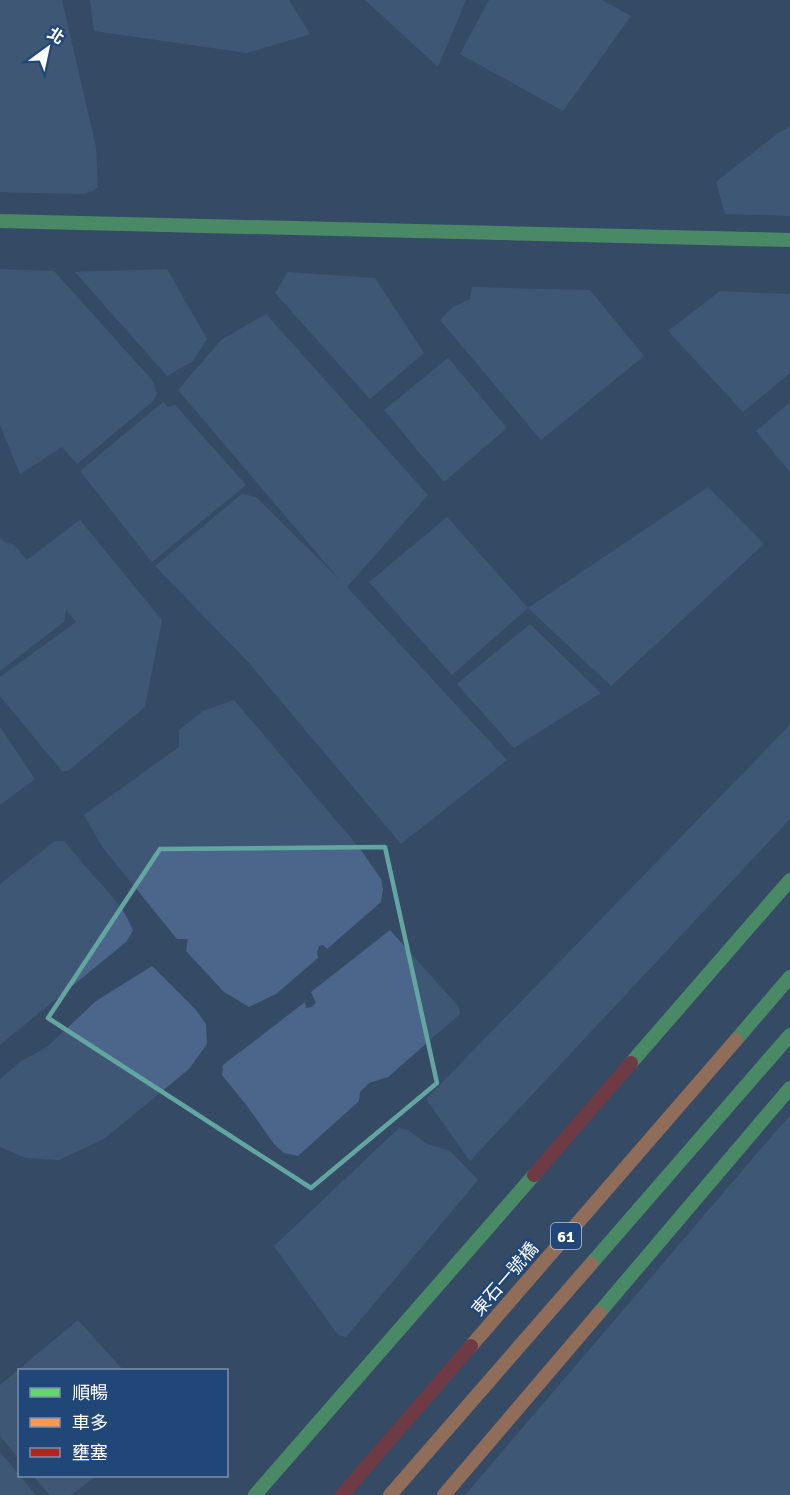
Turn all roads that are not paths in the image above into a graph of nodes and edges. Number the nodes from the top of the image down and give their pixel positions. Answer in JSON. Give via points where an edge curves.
{"nodes":[{"id":1,"x":0,"y":221,"type":"edge"},
{"id":2,"x":790,"y":240,"type":"edge"},
{"id":3,"x":790,"y":880,"type":"edge"},
{"id":4,"x":790,"y":977,"type":"edge"},
{"id":5,"x":790,"y":1035,"type":"edge"},
{"id":6,"x":790,"y":1088,"type":"edge"},
{"id":7,"x":255,"y":1495,"type":"edge"},
{"id":8,"x":342,"y":1495,"type":"edge"},
{"id":9,"x":390,"y":1495,"type":"edge"},
{"id":10,"x":444,"y":1495,"type":"edge"}],
"edges":[{"from":1,"to":2,"type":"main road"},
{"from":3,"to":7,"type":"main road"},
{"from":4,"to":8,"type":"main road","name":"東石一號橋","number":"61"},
{"from":5,"to":9,"type":"main road","number":"61"},
{"from":6,"to":10,"type":"main road"}]}
